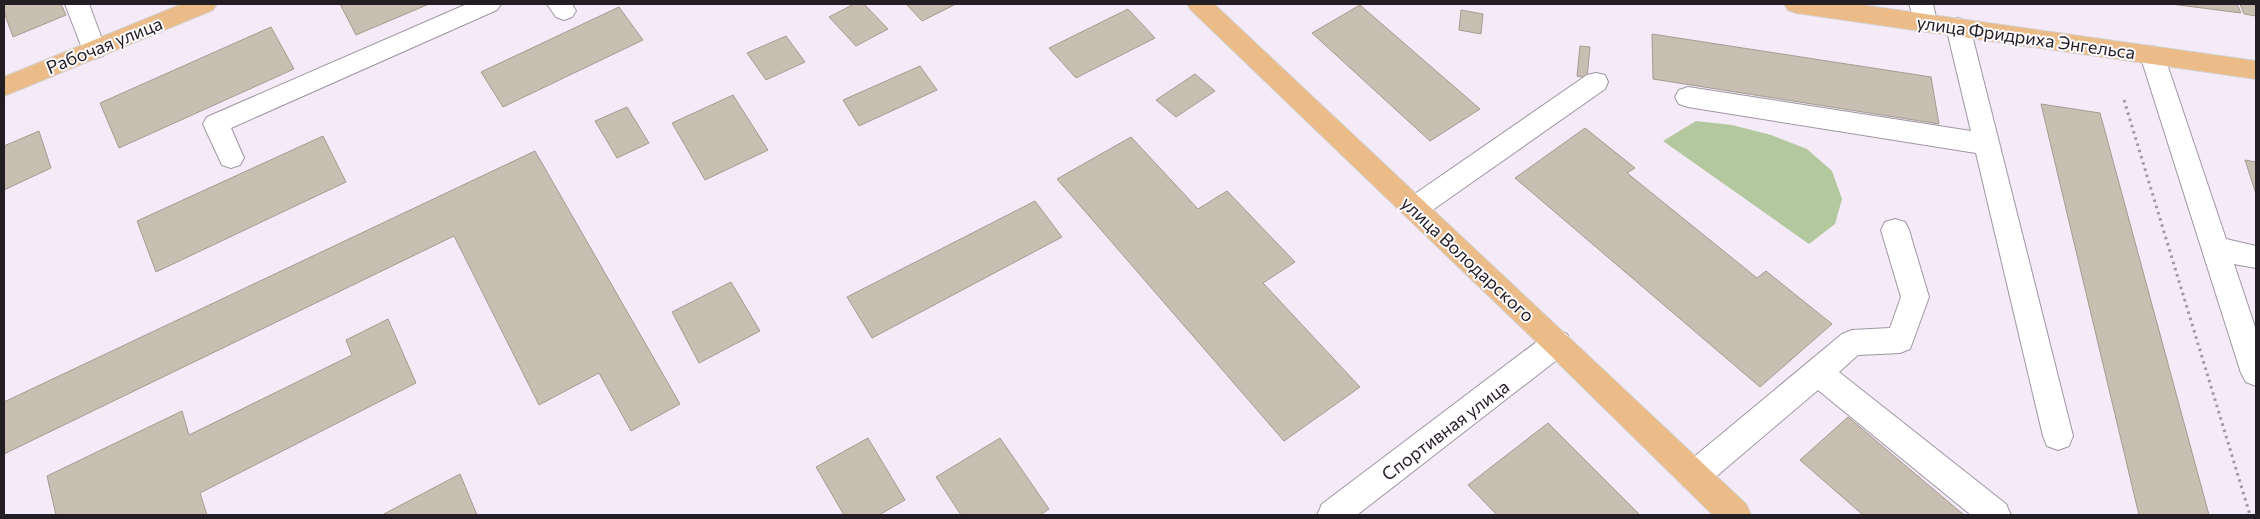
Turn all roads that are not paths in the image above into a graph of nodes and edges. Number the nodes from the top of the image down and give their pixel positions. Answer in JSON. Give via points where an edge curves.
{"nodes":[{"id":1,"x":77,"y":4,"type":"edge"},
{"id":2,"x":205,"y":4,"type":"edge"},
{"id":3,"x":489,"y":4,"type":"edge"},
{"id":4,"x":1199,"y":4,"type":"edge"},
{"id":5,"x":1796,"y":4,"type":"edge"},
{"id":6,"x":1923,"y":13,"type":"edge"},
{"id":7,"x":1958,"y":27,"type":"junction"},
{"id":8,"x":94,"y":50,"type":"junction"},
{"id":9,"x":2152,"y":55,"type":"junction"},
{"id":10,"x":2256,"y":70,"type":"edge"},
{"id":11,"x":1596,"y":82,"type":"dead end"},
{"id":12,"x":4,"y":87,"type":"edge"},
{"id":13,"x":1688,"y":97,"type":"dead end"},
{"id":14,"x":1986,"y":144,"type":"junction"},
{"id":15,"x":231,"y":158,"type":"dead end"},
{"id":16,"x":1415,"y":208,"type":"junction"},
{"id":17,"x":1895,"y":230,"type":"dead end"},
{"id":18,"x":2215,"y":248,"type":"junction"},
{"id":19,"x":2256,"y":257,"type":"edge"},
{"id":20,"x":1557,"y":343,"type":"junction"},
{"id":21,"x":1818,"y":372,"type":"junction"},
{"id":22,"x":2256,"y":373,"type":"edge"},
{"id":23,"x":2058,"y":436,"type":"dead end"},
{"id":24,"x":1694,"y":476,"type":"junction"},
{"id":25,"x":1333,"y":515,"type":"edge"},
{"id":26,"x":1735,"y":515,"type":"edge"},
{"id":27,"x":1995,"y":515,"type":"edge"}],
"edges":[{"from":1,"to":8,"type":"street"},
{"from":2,"to":8,"type":"main road","name":"Рабочая улица"},
{"from":3,"to":15,"type":"street","via":[[216,124]]},
{"from":4,"to":16,"type":"main road","name":"улица Володарского"},
{"from":5,"to":6,"type":"main road","name":"улица Фридриха Энгельса"},
{"from":6,"to":7,"type":"main road","name":"улица Фридриха Энгельса"},
{"from":7,"to":9,"type":"main road","name":"улица Фридриха Энгельса"},
{"from":7,"to":14,"type":"street"},
{"from":8,"to":12,"type":"main road","name":"Рабочая улица"},
{"from":9,"to":10,"type":"main road","name":"улица Фридриха Энгельса"},
{"from":9,"to":18,"type":"street"},
{"from":11,"to":16,"type":"street"},
{"from":13,"to":14,"type":"street"},
{"from":14,"to":23,"type":"street"},
{"from":16,"to":20,"type":"main road","name":"улица Володарского"},
{"from":17,"to":21,"type":"street","via":[[1915,297],[1900,340],[1852,343]]},
{"from":18,"to":19,"type":"street"},
{"from":18,"to":22,"type":"street"},
{"from":20,"to":24,"type":"main road","name":"улица Володарского"},
{"from":20,"to":25,"type":"street","name":"Спортивная улица"},
{"from":21,"to":24,"type":"street"},
{"from":21,"to":27,"type":"street"},
{"from":24,"to":26,"type":"main road","name":"улица Володарского"}]}
